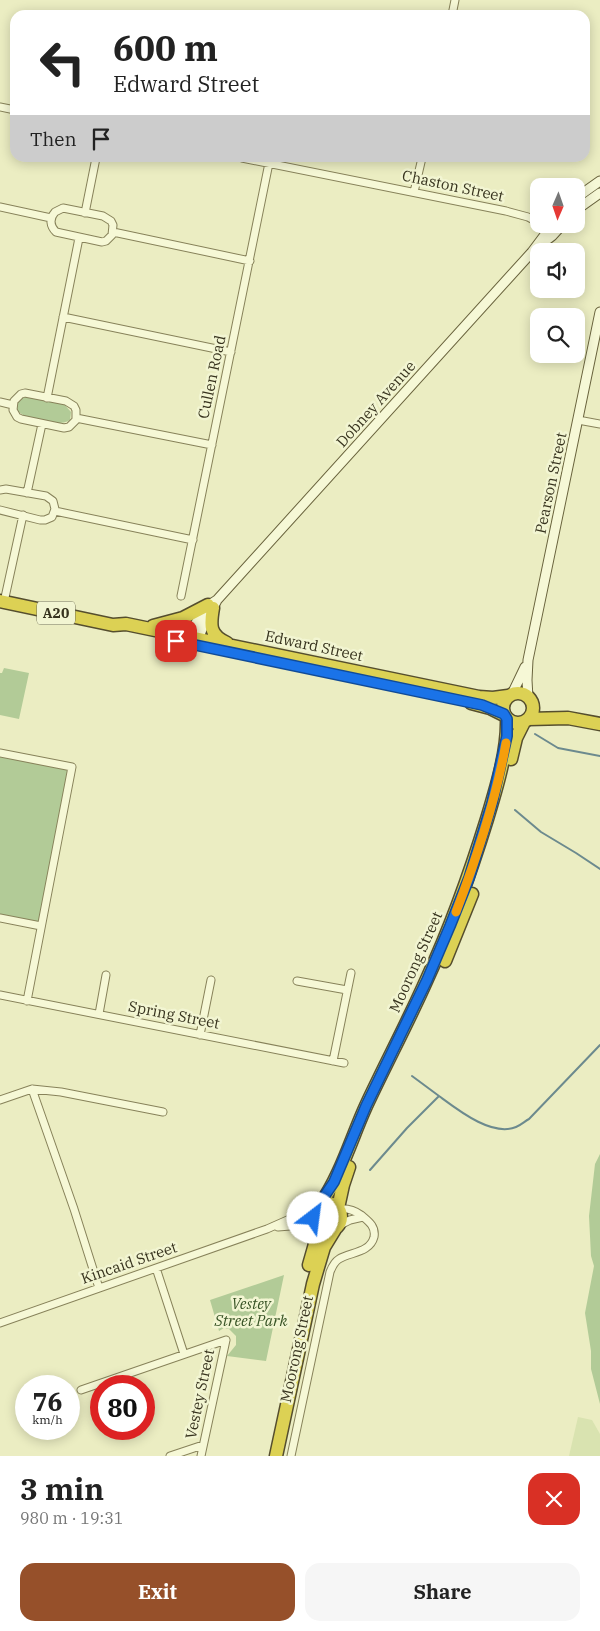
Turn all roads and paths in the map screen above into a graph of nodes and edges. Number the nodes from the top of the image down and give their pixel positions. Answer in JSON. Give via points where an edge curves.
{"nodes":[{"id":1,"x":95,"y":162,"type":"edge"},
{"id":2,"x":264,"y":162,"type":"edge"},
{"id":3,"x":421,"y":162,"type":"edge"},
{"id":4,"x":269,"y":163,"type":"junction"},
{"id":5,"x":600,"y":181,"type":"edge"},
{"id":6,"x":414,"y":192,"type":"junction"},
{"id":7,"x":585,"y":192,"type":"edge"},
{"id":8,"x":600,"y":193,"type":"edge"},
{"id":9,"x":585,"y":202,"type":"edge"},
{"id":10,"x":0,"y":208,"type":"edge"},
{"id":11,"x":85,"y":212,"type":"junction"},
{"id":12,"x":530,"y":217,"type":"edge"},
{"id":13,"x":51,"y":218,"type":"junction"},
{"id":14,"x":113,"y":232,"type":"junction"},
{"id":15,"x":543,"y":233,"type":"edge"},
{"id":16,"x":79,"y":238,"type":"junction"},
{"id":17,"x":250,"y":260,"type":"junction"},
{"id":18,"x":600,"y":312,"type":"edge"},
{"id":19,"x":63,"y":317,"type":"junction"},
{"id":20,"x":231,"y":352,"type":"junction"},
{"id":21,"x":47,"y":398,"type":"junction"},
{"id":22,"x":0,"y":402,"type":"edge"},
{"id":23,"x":12,"y":405,"type":"junction"},
{"id":24,"x":76,"y":418,"type":"junction"},
{"id":25,"x":578,"y":420,"type":"junction"},
{"id":26,"x":42,"y":424,"type":"junction"},
{"id":27,"x":600,"y":424,"type":"edge"},
{"id":28,"x":212,"y":445,"type":"junction"},
{"id":29,"x":0,"y":490,"type":"edge"},
{"id":30,"x":27,"y":493,"type":"junction"},
{"id":31,"x":0,"y":510,"type":"edge"},
{"id":32,"x":55,"y":511,"type":"junction"},
{"id":33,"x":23,"y":516,"type":"junction"},
{"id":34,"x":193,"y":540,"type":"junction"},
{"id":35,"x":181,"y":596,"type":"dead end"},
{"id":36,"x":2,"y":602,"type":"edge"},
{"id":37,"x":213,"y":605,"type":"junction"},
{"id":38,"x":113,"y":625,"type":"junction"},
{"id":39,"x":145,"y":628,"type":"junction"},
{"id":40,"x":194,"y":640,"type":"junction"},
{"id":41,"x":231,"y":645,"type":"junction"},
{"id":42,"x":528,"y":660,"type":"junction"},
{"id":43,"x":510,"y":695,"type":"junction"},
{"id":44,"x":530,"y":699,"type":"junction"},
{"id":45,"x":506,"y":717,"type":"junction"},
{"id":46,"x":568,"y":718,"type":"junction"},
{"id":47,"x":526,"y":720,"type":"junction"},
{"id":48,"x":600,"y":724,"type":"edge"},
{"id":49,"x":0,"y":753,"type":"edge"},
{"id":50,"x":0,"y":918,"type":"edge"},
{"id":51,"x":41,"y":926,"type":"junction"},
{"id":52,"x":351,"y":973,"type":"dead end"},
{"id":53,"x":106,"y":975,"type":"dead end"},
{"id":54,"x":211,"y":980,"type":"dead end"},
{"id":55,"x":297,"y":981,"type":"dead end"},
{"id":56,"x":347,"y":990,"type":"junction"},
{"id":57,"x":0,"y":995,"type":"edge"},
{"id":58,"x":27,"y":1001,"type":"junction"},
{"id":59,"x":99,"y":1014,"type":"junction"},
{"id":60,"x":200,"y":1035,"type":"junction"},
{"id":61,"x":333,"y":1061,"type":"junction"},
{"id":62,"x":344,"y":1063,"type":"dead end"},
{"id":63,"x":32,"y":1089,"type":"junction"},
{"id":64,"x":0,"y":1100,"type":"edge"},
{"id":65,"x":163,"y":1112,"type":"dead end"},
{"id":66,"x":319,"y":1205,"type":"junction"},
{"id":67,"x":338,"y":1208,"type":"junction"},
{"id":68,"x":363,"y":1216,"type":"junction"},
{"id":69,"x":316,"y":1225,"type":"junction"},
{"id":70,"x":337,"y":1227,"type":"junction"},
{"id":71,"x":267,"y":1229,"type":"junction"},
{"id":72,"x":156,"y":1268,"type":"junction"},
{"id":73,"x":99,"y":1288,"type":"junction"},
{"id":74,"x":0,"y":1323,"type":"edge"},
{"id":75,"x":184,"y":1354,"type":"junction"},
{"id":76,"x":81,"y":1390,"type":"dead end"},
{"id":77,"x":203,"y":1445,"type":"junction"},
{"id":78,"x":170,"y":1456,"type":"edge"},
{"id":79,"x":201,"y":1456,"type":"edge"},
{"id":80,"x":268,"y":1456,"type":"edge"},
{"id":81,"x":276,"y":1456,"type":"edge"},
{"id":82,"x":291,"y":1456,"type":"edge"}],
"edges":[{"from":1,"to":11,"type":"street"},
{"from":2,"to":4,"type":"street","name":"Chaston Street"},
{"from":3,"to":6,"type":"street"},
{"from":4,"to":6,"type":"street","name":"Chaston Street"},
{"from":4,"to":17,"type":"street","name":"Cullen Road"},
{"from":5,"to":7,"type":"street"},
{"from":6,"to":12,"type":"street","name":"Chaston Street"},
{"from":8,"to":9,"type":"street"},
{"from":10,"to":13,"type":"street"},
{"from":11,"to":13,"type":"street","via":[[63,208]]},
{"from":11,"to":14,"type":"street","via":[[107,218],[113,225]]},
{"from":13,"to":16,"type":"street","via":[[56,232]]},
{"from":14,"to":16,"type":"street","via":[[102,242]]},
{"from":14,"to":17,"type":"street"},
{"from":15,"to":37,"type":"street","name":"Dobney Avenue","via":[[532,252]]},
{"from":16,"to":19,"type":"street"},
{"from":17,"to":20,"type":"street","name":"Cullen Road"},
{"from":18,"to":25,"type":"street","name":"Pearson Street"},
{"from":19,"to":20,"type":"street"},
{"from":19,"to":21,"type":"street"},
{"from":20,"to":28,"type":"street","name":"Cullen Road"},
{"from":21,"to":23,"type":"street","via":[[25,393]]},
{"from":21,"to":24,"type":"street","via":[[70,403],[76,410]]},
{"from":22,"to":23,"type":"street"},
{"from":23,"to":26,"type":"street","via":[[21,419]]},
{"from":24,"to":26,"type":"street","via":[[73,424],[64,428]]},
{"from":24,"to":28,"type":"street"},
{"from":25,"to":27,"type":"street"},
{"from":25,"to":42,"type":"street","name":"Pearson Street"},
{"from":26,"to":30,"type":"street"},
{"from":28,"to":34,"type":"street","name":"Cullen Road"},
{"from":29,"to":30,"type":"street","via":[[6,488]]},
{"from":30,"to":32,"type":"street","via":[[50,498],[55,504]]},
{"from":31,"to":33,"type":"street"},
{"from":32,"to":33,"type":"street","via":[[45,520]]},
{"from":32,"to":34,"type":"street"},
{"from":33,"to":36,"type":"street"},
{"from":34,"to":35,"type":"street","name":"Cullen Road"},
{"from":36,"to":38,"type":"highway","name":"Edward Street","number":"A20"},
{"from":37,"to":39,"type":"highway","via":[[183,618]]},
{"from":37,"to":40,"type":"street","name":"Dobney Avenue","via":[[200,614]]},
{"from":37,"to":41,"type":"highway","via":[[212,629],[217,637]]},
{"from":38,"to":39,"type":"highway","name":"Edward Street","number":"A20"},
{"from":38,"to":40,"type":"highway","name":"Edward Street","number":"A20","via":[[124,631]]},
{"from":39,"to":40,"type":"highway","name":"Edward Street","number":"A20"},
{"from":40,"to":41,"type":"highway","name":"Edward Street","number":"A20"},
{"from":40,"to":45,"type":"highway","name":"Edward Street","number":"A20","via":[[482,705]]},
{"from":41,"to":43,"type":"highway","name":"Edward Street","number":"A20","via":[[479,697]]},
{"from":42,"to":43,"type":"street","name":"Pearson Street"},
{"from":42,"to":44,"type":"street","name":"Pearson Street"},
{"from":43,"to":44,"type":"highway","number":"A20","via":[[521,693]]},
{"from":43,"to":45,"type":"highway","via":[[503,705]]},
{"from":44,"to":46,"type":"highway","number":"A20","via":[[547,711]]},
{"from":44,"to":47,"type":"highway","via":[[532,711]]},
{"from":45,"to":47,"type":"highway","number":"A20","via":[[517,723]]},
{"from":45,"to":66,"type":"highway","name":"Moorong Street","via":[[506,745],[469,878],[427,980],[366,1106],[334,1182]]},
{"from":46,"to":47,"type":"highway","number":"A20"},
{"from":46,"to":48,"type":"highway","number":"A20"},
{"from":47,"to":67,"type":"highway","name":"Moorong Street","via":[[516,738],[500,806],[458,931],[374,1109],[347,1174]]},
{"from":49,"to":51,"type":"street","via":[[72,767]]},
{"from":50,"to":51,"type":"street"},
{"from":51,"to":58,"type":"street"},
{"from":52,"to":56,"type":"street"},
{"from":53,"to":59,"type":"street"},
{"from":54,"to":60,"type":"street"},
{"from":55,"to":56,"type":"street"},
{"from":56,"to":61,"type":"street"},
{"from":57,"to":58,"type":"street","name":"Spring Street"},
{"from":58,"to":59,"type":"street","name":"Spring Street"},
{"from":59,"to":60,"type":"street","name":"Spring Street"},
{"from":60,"to":61,"type":"street","name":"Spring Street"},
{"from":61,"to":62,"type":"street","name":"Spring Street"},
{"from":63,"to":64,"type":"street"},
{"from":63,"to":65,"type":"street"},
{"from":63,"to":73,"type":"street"},
{"from":66,"to":67,"type":"highway","via":[[330,1203]]},
{"from":66,"to":69,"type":"highway","via":[[313,1214]]},
{"from":66,"to":71,"type":"street","name":"Kincaid Street"},
{"from":67,"to":68,"type":"street"},
{"from":67,"to":70,"type":"highway","via":[[342,1218]]},
{"from":68,"to":70,"type":"street"},
{"from":68,"to":82,"type":"street","name":"Moorong Street","via":[[373,1227],[374,1238],[366,1248],[339,1259],[330,1272]]},
{"from":69,"to":70,"type":"highway","via":[[326,1231]]},
{"from":69,"to":71,"type":"street","name":"Kincaid Street"},
{"from":69,"to":80,"type":"highway","name":"Moorong Street"},
{"from":70,"to":81,"type":"highway","name":"Moorong Street","via":[[322,1253],[313,1284]]},
{"from":71,"to":72,"type":"street","name":"Kincaid Street"},
{"from":72,"to":73,"type":"street","name":"Kincaid Street"},
{"from":72,"to":75,"type":"street"},
{"from":73,"to":74,"type":"street","name":"Kincaid Street"},
{"from":75,"to":76,"type":"street","name":"Vestey Street"},
{"from":75,"to":77,"type":"street","name":"Vestey Street","via":[[226,1340]]},
{"from":77,"to":78,"type":"street"},
{"from":77,"to":79,"type":"street","name":"Vestey Street"}]}
